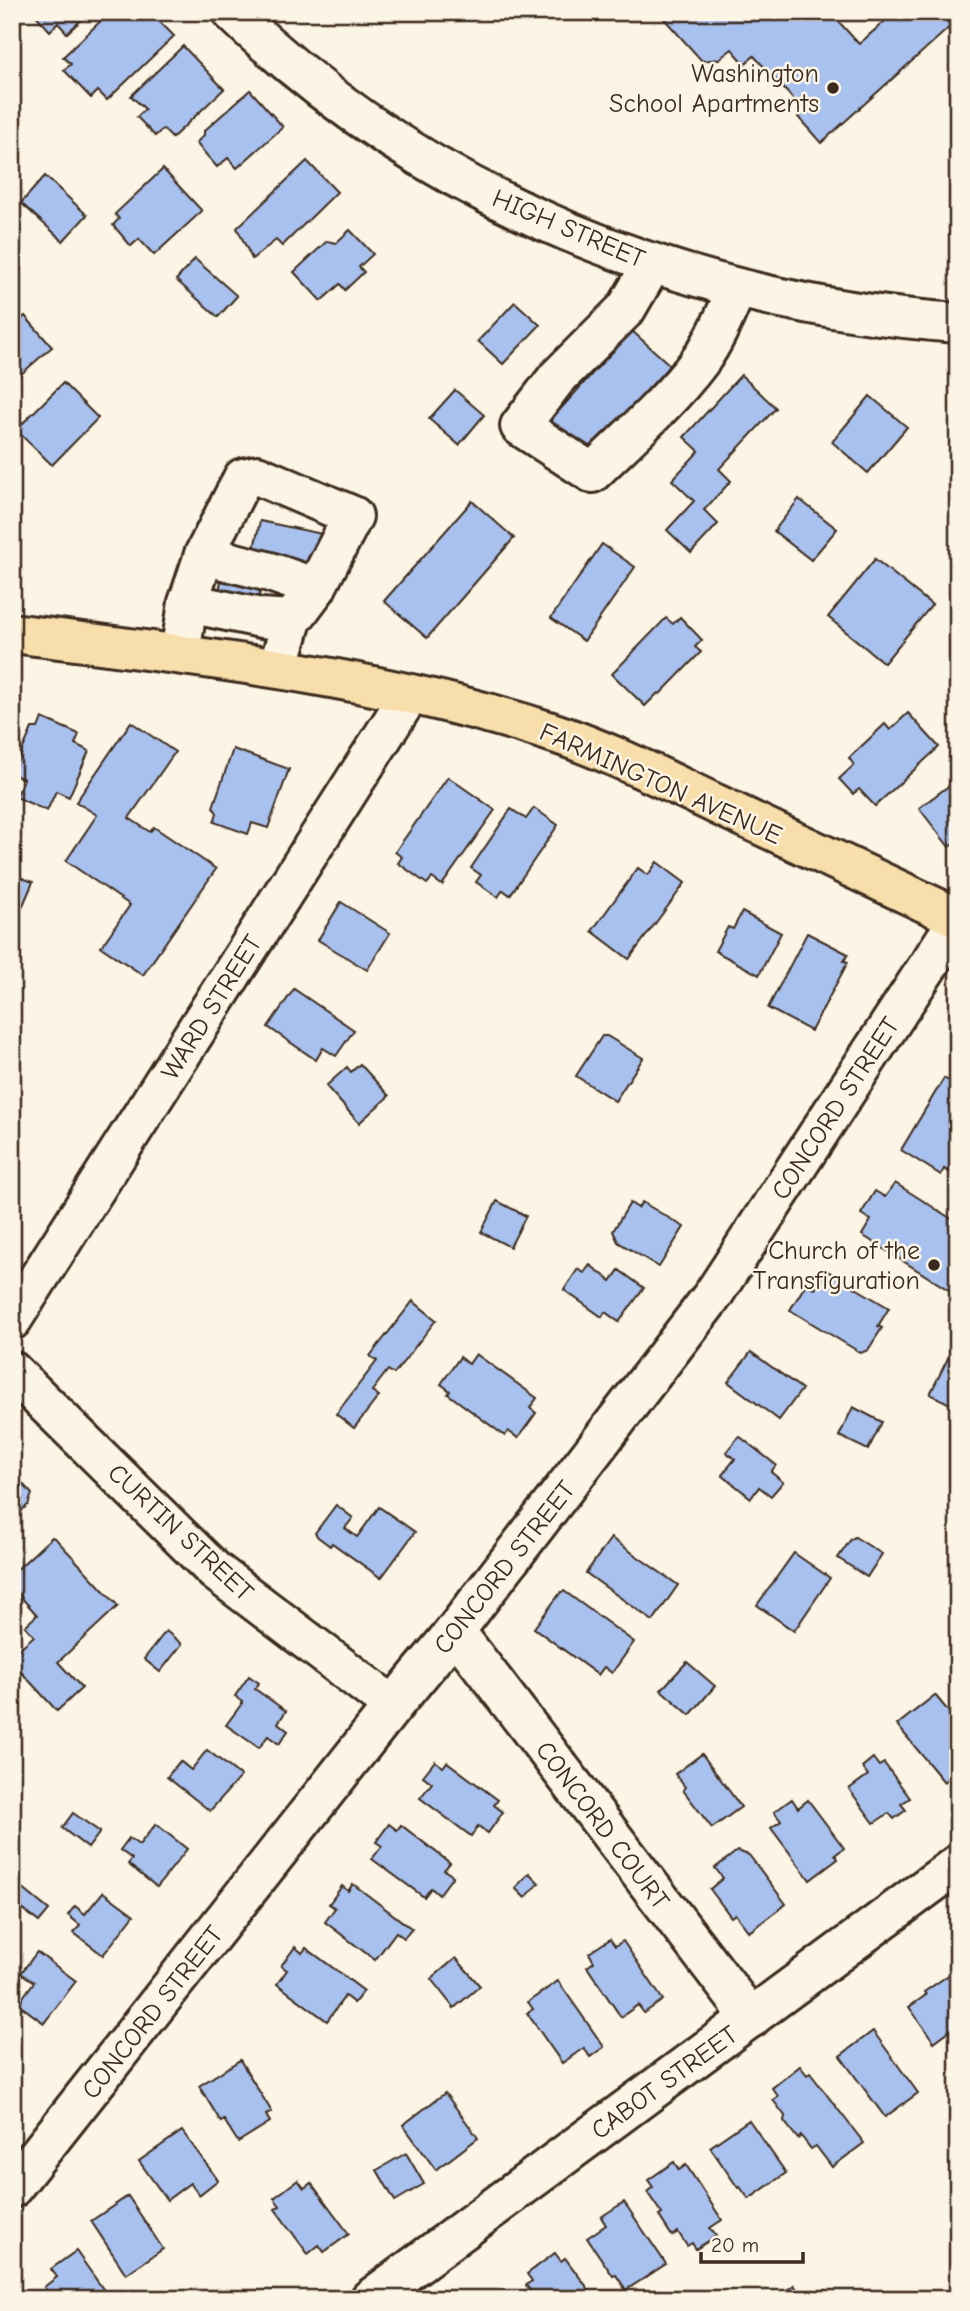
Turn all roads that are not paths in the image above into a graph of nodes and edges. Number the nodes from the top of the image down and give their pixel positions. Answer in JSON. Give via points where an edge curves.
{"nodes":[{"id":1,"x":232,"y":12,"type":"edge"},
{"id":2,"x":653,"y":263,"type":"junction"},
{"id":3,"x":737,"y":288,"type":"junction"},
{"id":4,"x":958,"y":323,"type":"edge"},
{"id":5,"x":204,"y":555,"type":"junction"},
{"id":6,"x":316,"y":588,"type":"junction"},
{"id":7,"x":188,"y":603,"type":"junction"},
{"id":8,"x":292,"y":620,"type":"junction"},
{"id":9,"x":12,"y":633,"type":"edge"},
{"id":10,"x":162,"y":652,"type":"junction"},
{"id":11,"x":278,"y":668,"type":"junction"},
{"id":12,"x":410,"y":694,"type":"junction"},
{"id":13,"x":958,"y":919,"type":"edge"},
{"id":14,"x":12,"y":1320,"type":"edge"},
{"id":15,"x":12,"y":1371,"type":"edge"},
{"id":16,"x":455,"y":1631,"type":"junction"},
{"id":17,"x":393,"y":1706,"type":"junction"},
{"id":18,"x":958,"y":1864,"type":"edge"},
{"id":19,"x":751,"y":2018,"type":"junction"},
{"id":20,"x":12,"y":2188,"type":"edge"},
{"id":21,"x":370,"y":2299,"type":"edge"}],
"edges":[{"from":1,"to":2,"type":"street","name":"HIGH STREET","via":[[314,85],[463,182],[534,217]]},
{"from":2,"to":3,"type":"street","name":"HIGH STREET"},
{"from":2,"to":3,"type":"street","via":[[626,309],[557,378],[520,426],[592,473],[664,403],[701,359]]},
{"from":3,"to":4,"type":"street","name":"HIGH STREET","via":[[819,307]]},
{"from":5,"to":6,"type":"street"},
{"from":5,"to":6,"type":"street","via":[[243,478],[257,475],[353,516]]},
{"from":5,"to":7,"type":"street"},
{"from":6,"to":8,"type":"street"},
{"from":7,"to":8,"type":"street"},
{"from":7,"to":10,"type":"street"},
{"from":8,"to":11,"type":"street"},
{"from":9,"to":10,"type":"main road","name":"FARMINGTON AVENUE"},
{"from":10,"to":11,"type":"main road","name":"FARMINGTON AVENUE"},
{"from":11,"to":12,"type":"main road","name":"FARMINGTON AVENUE"},
{"from":12,"to":13,"type":"main road","name":"FARMINGTON AVENUE","via":[[525,724],[599,750]]},
{"from":12,"to":14,"type":"street","name":"WARD STREET"},
{"from":13,"to":16,"type":"street","name":"CONCORD STREET","via":[[713,1295]]},
{"from":15,"to":17,"type":"street","name":"CURTIN STREET","via":[[215,1570]]},
{"from":16,"to":17,"type":"street","name":"CONCORD STREET"},
{"from":16,"to":19,"type":"street","name":"CONCORD COURT"},
{"from":17,"to":20,"type":"street","name":"CONCORD STREET"},
{"from":18,"to":19,"type":"street","name":"CABOT STREET"},
{"from":19,"to":21,"type":"street","name":"CABOT STREET"}]}
